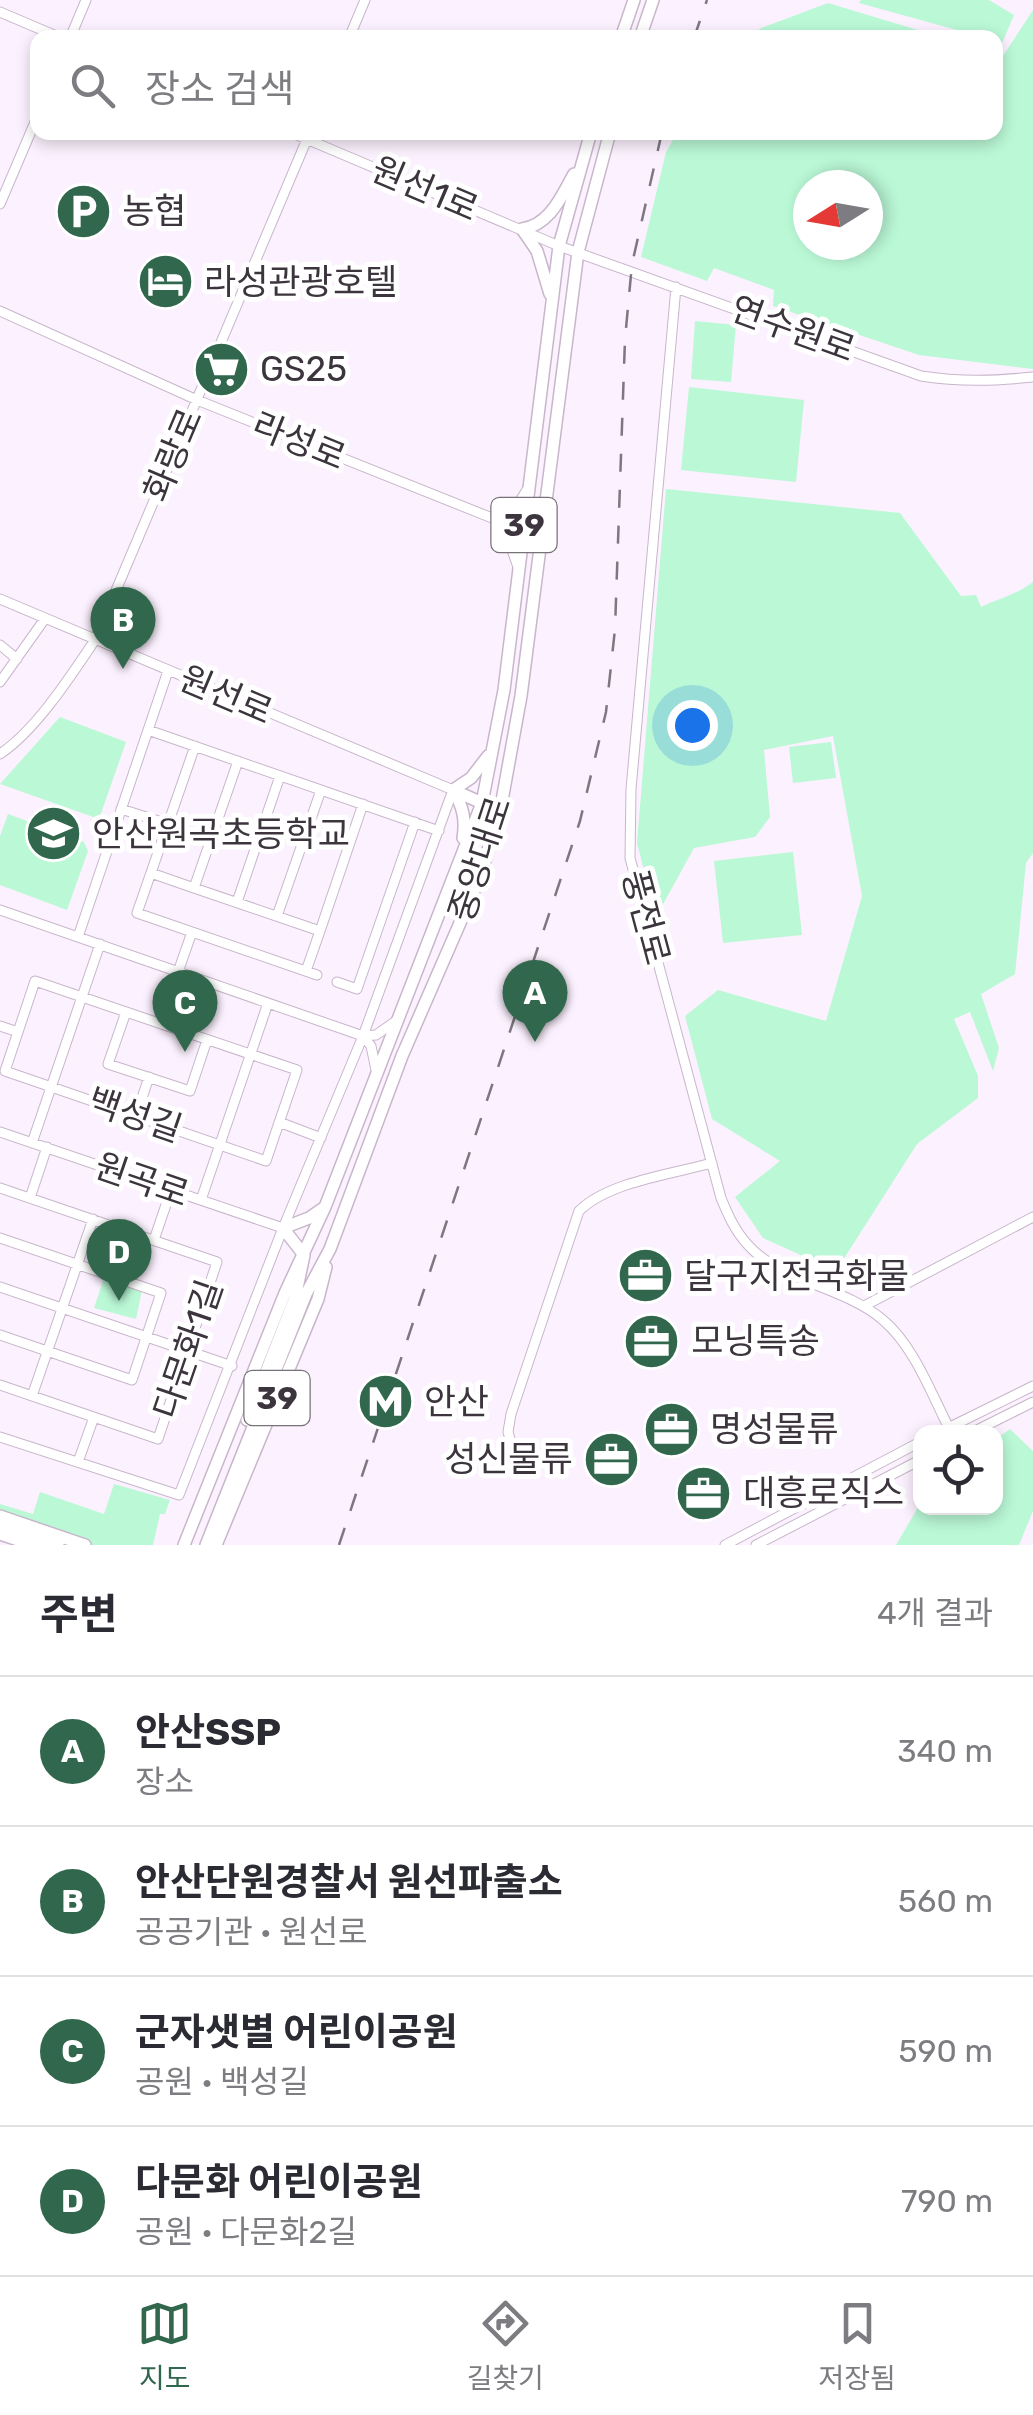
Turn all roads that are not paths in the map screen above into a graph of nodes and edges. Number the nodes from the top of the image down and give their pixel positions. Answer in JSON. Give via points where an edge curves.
{"nodes":[{"id":1,"x":86,"y":0,"type":"edge"},
{"id":2,"x":365,"y":0,"type":"edge"},
{"id":3,"x":634,"y":0,"type":"edge"},
{"id":4,"x":653,"y":0,"type":"edge"},
{"id":5,"x":0,"y":12,"type":"edge"},
{"id":6,"x":42,"y":30,"type":"edge"},
{"id":7,"x":73,"y":30,"type":"edge"},
{"id":8,"x":352,"y":30,"type":"edge"},
{"id":9,"x":624,"y":30,"type":"edge"},
{"id":10,"x":643,"y":30,"type":"edge"},
{"id":11,"x":30,"y":134,"type":"edge"},
{"id":12,"x":306,"y":140,"type":"edge"},
{"id":13,"x":317,"y":140,"type":"edge"},
{"id":14,"x":589,"y":140,"type":"edge"},
{"id":15,"x":608,"y":140,"type":"edge"},
{"id":16,"x":584,"y":157,"type":"junction"},
{"id":17,"x":0,"y":204,"type":"edge"},
{"id":18,"x":522,"y":230,"type":"junction"},
{"id":19,"x":560,"y":246,"type":"junction"},
{"id":20,"x":578,"y":252,"type":"junction"},
{"id":21,"x":676,"y":287,"type":"junction"},
{"id":22,"x":552,"y":305,"type":"junction"},
{"id":23,"x":0,"y":311,"type":"edge"},
{"id":24,"x":1033,"y":377,"type":"edge"},
{"id":25,"x":196,"y":400,"type":"junction"},
{"id":26,"x":530,"y":482,"type":"junction"},
{"id":27,"x":491,"y":518,"type":"junction"},
{"id":28,"x":518,"y":569,"type":"junction"},
{"id":29,"x":0,"y":599,"type":"edge"},
{"id":30,"x":44,"y":620,"type":"junction"},
{"id":31,"x":95,"y":640,"type":"junction"},
{"id":32,"x":0,"y":646,"type":"edge"},
{"id":33,"x":17,"y":659,"type":"junction"},
{"id":34,"x":168,"y":671,"type":"junction"},
{"id":35,"x":0,"y":682,"type":"edge"},
{"id":36,"x":148,"y":730,"type":"junction"},
{"id":37,"x":494,"y":743,"type":"junction"},
{"id":38,"x":194,"y":746,"type":"junction"},
{"id":39,"x":0,"y":754,"type":"edge"},
{"id":40,"x":238,"y":761,"type":"junction"},
{"id":41,"x":280,"y":776,"type":"junction"},
{"id":42,"x":321,"y":790,"type":"junction"},
{"id":43,"x":454,"y":790,"type":"junction"},
{"id":44,"x":482,"y":803,"type":"junction"},
{"id":45,"x":364,"y":804,"type":"junction"},
{"id":46,"x":500,"y":806,"type":"junction"},
{"id":47,"x":121,"y":808,"type":"junction"},
{"id":48,"x":415,"y":822,"type":"junction"},
{"id":49,"x":168,"y":824,"type":"junction"},
{"id":50,"x":438,"y":830,"type":"junction"},
{"id":51,"x":462,"y":857,"type":"junction"},
{"id":52,"x":151,"y":872,"type":"junction"},
{"id":53,"x":194,"y":888,"type":"junction"},
{"id":54,"x":237,"y":902,"type":"junction"},
{"id":55,"x":1,"y":913,"type":"edge"},
{"id":56,"x":277,"y":916,"type":"junction"},
{"id":57,"x":320,"y":931,"type":"junction"},
{"id":58,"x":192,"y":932,"type":"junction"},
{"id":59,"x":78,"y":937,"type":"junction"},
{"id":60,"x":100,"y":944,"type":"junction"},
{"id":61,"x":178,"y":972,"type":"junction"},
{"id":62,"x":337,"y":982,"type":"dead end"},
{"id":63,"x":357,"y":989,"type":"junction"},
{"id":64,"x":82,"y":997,"type":"junction"},
{"id":65,"x":378,"y":997,"type":"junction"},
{"id":66,"x":268,"y":1003,"type":"junction"},
{"id":67,"x":126,"y":1012,"type":"junction"},
{"id":68,"x":397,"y":1020,"type":"junction"},
{"id":69,"x":0,"y":1026,"type":"edge"},
{"id":70,"x":18,"y":1032,"type":"junction"},
{"id":71,"x":364,"y":1036,"type":"junction"},
{"id":72,"x":207,"y":1040,"type":"junction"},
{"id":73,"x":251,"y":1055,"type":"junction"},
{"id":74,"x":376,"y":1071,"type":"junction"},
{"id":75,"x":149,"y":1078,"type":"junction"},
{"id":76,"x":52,"y":1087,"type":"junction"},
{"id":77,"x":136,"y":1116,"type":"junction"},
{"id":78,"x":279,"y":1122,"type":"junction"},
{"id":79,"x":0,"y":1132,"type":"edge"},
{"id":80,"x":321,"y":1138,"type":"junction"},
{"id":81,"x":32,"y":1142,"type":"junction"},
{"id":82,"x":220,"y":1145,"type":"junction"},
{"id":83,"x":47,"y":1148,"type":"junction"},
{"id":84,"x":712,"y":1163,"type":"junction"},
{"id":85,"x":0,"y":1188,"type":"edge"},
{"id":86,"x":171,"y":1190,"type":"junction"},
{"id":87,"x":30,"y":1198,"type":"junction"},
{"id":88,"x":202,"y":1200,"type":"junction"},
{"id":89,"x":325,"y":1207,"type":"junction"},
{"id":90,"x":1033,"y":1218,"type":"edge"},
{"id":91,"x":93,"y":1220,"type":"junction"},
{"id":92,"x":284,"y":1228,"type":"junction"},
{"id":93,"x":0,"y":1238,"type":"edge"},
{"id":94,"x":154,"y":1240,"type":"junction"},
{"id":95,"x":330,"y":1248,"type":"junction"},
{"id":96,"x":304,"y":1255,"type":"junction"},
{"id":97,"x":78,"y":1264,"type":"junction"},
{"id":98,"x":0,"y":1287,"type":"edge"},
{"id":99,"x":866,"y":1305,"type":"junction"},
{"id":100,"x":62,"y":1308,"type":"junction"},
{"id":101,"x":0,"y":1335,"type":"edge"},
{"id":102,"x":146,"y":1337,"type":"junction"},
{"id":103,"x":47,"y":1351,"type":"junction"},
{"id":104,"x":188,"y":1351,"type":"junction"},
{"id":105,"x":232,"y":1366,"type":"junction"},
{"id":106,"x":0,"y":1385,"type":"edge"},
{"id":107,"x":1033,"y":1386,"type":"edge"},
{"id":108,"x":223,"y":1388,"type":"junction"},
{"id":109,"x":32,"y":1396,"type":"junction"},
{"id":110,"x":242,"y":1396,"type":"dead end"},
{"id":111,"x":1033,"y":1402,"type":"edge"},
{"id":112,"x":94,"y":1417,"type":"junction"},
{"id":113,"x":944,"y":1425,"type":"edge"},
{"id":114,"x":958,"y":1425,"type":"edge"},
{"id":115,"x":987,"y":1425,"type":"edge"},
{"id":116,"x":0,"y":1437,"type":"edge"},
{"id":117,"x":913,"y":1446,"type":"edge"},
{"id":118,"x":515,"y":1456,"type":"dead end"},
{"id":119,"x":78,"y":1462,"type":"junction"},
{"id":120,"x":913,"y":1464,"type":"edge"},
{"id":121,"x":0,"y":1516,"type":"edge"},
{"id":122,"x":0,"y":1525,"type":"edge"},
{"id":123,"x":0,"y":1534,"type":"edge"},
{"id":124,"x":218,"y":1543,"type":"edge"},
{"id":125,"x":33,"y":1545,"type":"edge"},
{"id":126,"x":58,"y":1545,"type":"edge"},
{"id":127,"x":85,"y":1545,"type":"edge"},
{"id":128,"x":181,"y":1545,"type":"edge"},
{"id":129,"x":202,"y":1545,"type":"edge"},
{"id":130,"x":725,"y":1545,"type":"edge"},
{"id":131,"x":756,"y":1545,"type":"edge"}],
"edges":[{"from":1,"to":7,"type":"street"},
{"from":2,"to":8,"type":"street"},
{"from":3,"to":9,"type":"main road"},
{"from":4,"to":10,"type":"main road"},
{"from":5,"to":6,"type":"street"},
{"from":11,"to":17,"type":"street"},
{"from":12,"to":25,"type":"street","name":"화랑로"},
{"from":13,"to":18,"type":"street","name":"원선1로"},
{"from":14,"to":16,"type":"main road","number":"39"},
{"from":15,"to":20,"type":"main road","name":"중앙대로","number":"39"},
{"from":16,"to":18,"type":"main road","via":[[545,220]]},
{"from":16,"to":19,"type":"main road","number":"39"},
{"from":18,"to":19,"type":"street","name":"원선1로"},
{"from":18,"to":22,"type":"main road","via":[[539,257]]},
{"from":19,"to":20,"type":"street","name":"연수원로"},
{"from":19,"to":22,"type":"main road","number":"39"},
{"from":20,"to":21,"type":"street","name":"연수원로"},
{"from":20,"to":46,"type":"main road","name":"중앙대로","number":"39","via":[[522,696]]},
{"from":21,"to":24,"type":"street","name":"연수원로","via":[[921,376],[955,382]]},
{"from":21,"to":84,"type":"street","name":"풍전로","via":[[629,838]]},
{"from":22,"to":26,"type":"main road","number":"39"},
{"from":23,"to":25,"type":"street","name":"라성로"},
{"from":25,"to":27,"type":"street","name":"라성로"},
{"from":25,"to":31,"type":"street","name":"화랑로"},
{"from":26,"to":27,"type":"street","via":[[521,502]]},
{"from":26,"to":28,"type":"main road","number":"39"},
{"from":27,"to":28,"type":"street","via":[[502,522]]},
{"from":28,"to":37,"type":"main road","number":"39"},
{"from":29,"to":30,"type":"street","name":"원선로"},
{"from":30,"to":31,"type":"street","name":"원선로"},
{"from":30,"to":33,"type":"street"},
{"from":31,"to":34,"type":"street","name":"원선로"},
{"from":31,"to":39,"type":"street","name":"화랑로"},
{"from":32,"to":33,"type":"street"},
{"from":33,"to":35,"type":"street"},
{"from":34,"to":36,"type":"street"},
{"from":34,"to":43,"type":"street","name":"원선로"},
{"from":36,"to":38,"type":"street"},
{"from":36,"to":47,"type":"street"},
{"from":37,"to":43,"type":"main road","via":[[484,765]]},
{"from":37,"to":44,"type":"main road","number":"39"},
{"from":38,"to":40,"type":"street"},
{"from":38,"to":49,"type":"street"},
{"from":40,"to":41,"type":"street"},
{"from":40,"to":53,"type":"street"},
{"from":41,"to":42,"type":"street"},
{"from":41,"to":54,"type":"street"},
{"from":42,"to":45,"type":"street"},
{"from":42,"to":56,"type":"street"},
{"from":43,"to":44,"type":"main road"},
{"from":43,"to":50,"type":"street"},
{"from":43,"to":51,"type":"main road","via":[[465,824]]},
{"from":44,"to":46,"type":"main road"},
{"from":44,"to":51,"type":"main road","number":"39"},
{"from":45,"to":48,"type":"street"},
{"from":45,"to":57,"type":"street"},
{"from":46,"to":95,"type":"main road","name":"중앙대로","number":"39","via":[[480,877],[402,1056]]},
{"from":47,"to":49,"type":"street"},
{"from":47,"to":59,"type":"street"},
{"from":48,"to":50,"type":"street"},
{"from":48,"to":63,"type":"street"},
{"from":49,"to":52,"type":"street"},
{"from":50,"to":65,"type":"street"},
{"from":51,"to":68,"type":"main road","number":"39"},
{"from":52,"to":53,"type":"street"},
{"from":52,"to":58,"type":"street","via":[[138,913]]},
{"from":53,"to":54,"type":"street"},
{"from":54,"to":56,"type":"street"},
{"from":55,"to":59,"type":"street"},
{"from":56,"to":57,"type":"street"},
{"from":57,"to":58,"type":"street","via":[[311,973]]},
{"from":58,"to":61,"type":"street"},
{"from":59,"to":60,"type":"street"},
{"from":60,"to":61,"type":"street"},
{"from":60,"to":64,"type":"street"},
{"from":61,"to":66,"type":"street"},
{"from":62,"to":63,"type":"street"},
{"from":63,"to":65,"type":"street"},
{"from":64,"to":67,"type":"street","name":"백성길"},
{"from":64,"to":70,"type":"street","name":"백성길","via":[[35,980]]},
{"from":64,"to":76,"type":"street"},
{"from":65,"to":71,"type":"street"},
{"from":66,"to":71,"type":"street"},
{"from":66,"to":73,"type":"street"},
{"from":67,"to":72,"type":"street","name":"백성길"},
{"from":67,"to":75,"type":"street","name":"백성길","via":[[108,1064]]},
{"from":68,"to":71,"type":"street"},
{"from":68,"to":74,"type":"main road","number":"39"},
{"from":69,"to":70,"type":"street"},
{"from":70,"to":76,"type":"street","name":"백성길","via":[[5,1071]]},
{"from":71,"to":74,"type":"street"},
{"from":71,"to":80,"type":"street"},
{"from":72,"to":73,"type":"street","name":"백성길"},
{"from":72,"to":75,"type":"street","name":"백성길","via":[[190,1092]]},
{"from":73,"to":78,"type":"street","name":"백성길","via":[[297,1070]]},
{"from":73,"to":82,"type":"street"},
{"from":74,"to":89,"type":"main road","number":"39"},
{"from":75,"to":77,"type":"street"},
{"from":76,"to":77,"type":"street","name":"백성길"},
{"from":76,"to":81,"type":"street"},
{"from":77,"to":82,"type":"street","name":"백성길"},
{"from":78,"to":80,"type":"street"},
{"from":78,"to":82,"type":"street","name":"백성길","via":[[266,1160]]},
{"from":79,"to":81,"type":"street","name":"원곡로"},
{"from":80,"to":92,"type":"street"},
{"from":81,"to":83,"type":"street","name":"원곡로"},
{"from":82,"to":88,"type":"street"},
{"from":83,"to":86,"type":"street","name":"원곡로"},
{"from":83,"to":87,"type":"street"},
{"from":84,"to":99,"type":"street","name":"풍전로","via":[[734,1227],[749,1247]]},
{"from":84,"to":118,"type":"street","via":[[620,1188],[579,1211],[511,1414]]},
{"from":85,"to":87,"type":"street","name":"다문화1길"},
{"from":86,"to":88,"type":"street","name":"원곡로"},
{"from":86,"to":94,"type":"street"},
{"from":87,"to":91,"type":"street","name":"다문화1길"},
{"from":88,"to":92,"type":"street","name":"원곡로"},
{"from":89,"to":92,"type":"main road"},
{"from":89,"to":96,"type":"main road","number":"39"},
{"from":90,"to":99,"type":"street"},
{"from":91,"to":94,"type":"street","name":"다문화1길"},
{"from":91,"to":97,"type":"street"},
{"from":92,"to":96,"type":"main road"},
{"from":92,"to":105,"type":"street"},
{"from":93,"to":97,"type":"street"},
{"from":94,"to":104,"type":"street","name":"다문화1길","via":[[218,1262]]},
{"from":95,"to":124,"type":"main road","number":"39","via":[[318,1299]]},
{"from":95,"to":129,"type":"main road","name":"중앙대로"},
{"from":96,"to":128,"type":"main road","number":"39"},
{"from":96,"to":129,"type":"main road","via":[[295,1298]]},
{"from":97,"to":100,"type":"street"},
{"from":97,"to":102,"type":"street","via":[[161,1292]]},
{"from":98,"to":100,"type":"street"},
{"from":99,"to":113,"type":"street","name":"풍전로","via":[[898,1335]]},
{"from":100,"to":102,"type":"street"},
{"from":100,"to":103,"type":"street"},
{"from":101,"to":103,"type":"street"},
{"from":102,"to":103,"type":"street","via":[[132,1380]]},
{"from":102,"to":104,"type":"street"},
{"from":103,"to":109,"type":"street"},
{"from":104,"to":105,"type":"street"},
{"from":104,"to":112,"type":"street","name":"다문화1길","via":[[158,1439]]},
{"from":105,"to":108,"type":"street"},
{"from":106,"to":109,"type":"street","name":"다문화1길"},
{"from":107,"to":114,"type":"street"},
{"from":108,"to":110,"type":"street"},
{"from":108,"to":119,"type":"street","via":[[179,1495]]},
{"from":109,"to":112,"type":"street","name":"다문화1길"},
{"from":111,"to":115,"type":"street"},
{"from":112,"to":119,"type":"street"},
{"from":116,"to":119,"type":"street"},
{"from":117,"to":130,"type":"street"},
{"from":120,"to":131,"type":"street"},
{"from":121,"to":127,"type":"main road"},
{"from":122,"to":126,"type":"main road"},
{"from":123,"to":125,"type":"main road"}]}
